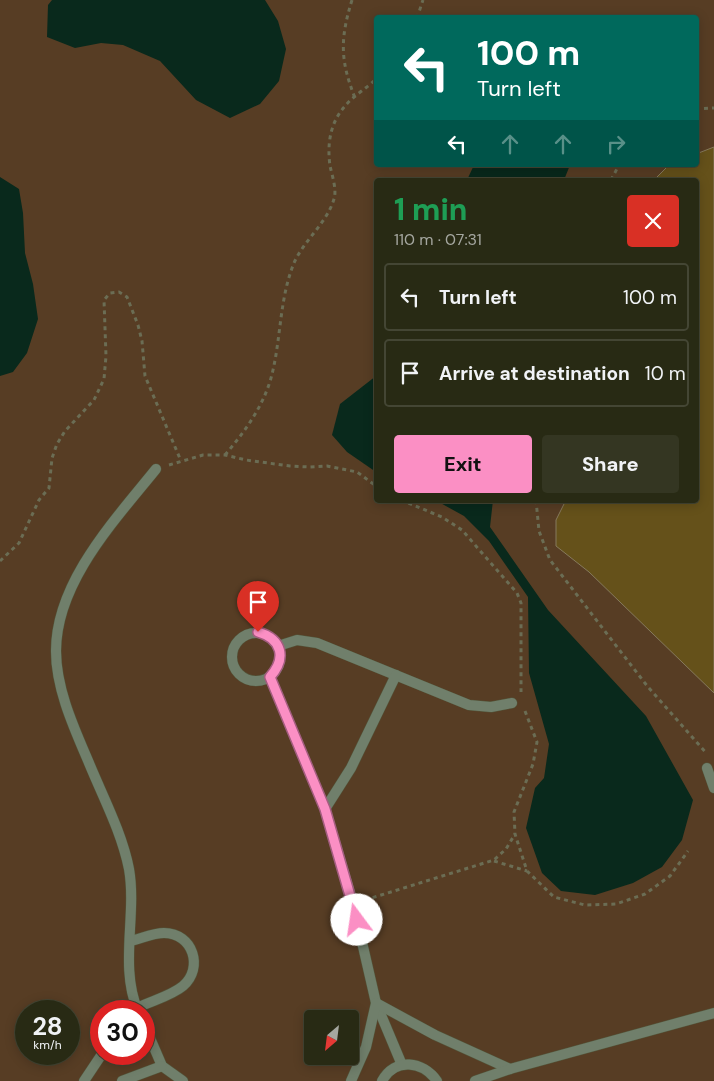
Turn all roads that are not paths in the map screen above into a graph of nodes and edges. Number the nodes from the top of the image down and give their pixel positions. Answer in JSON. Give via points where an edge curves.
{"nodes":[{"id":1,"x":156,"y":469,"type":"road end"},
{"id":2,"x":278,"y":646,"type":"junction"},
{"id":3,"x":396,"y":676,"type":"junction"},
{"id":4,"x":270,"y":677,"type":"junction"},
{"id":5,"x":512,"y":704,"type":"dead end"},
{"id":6,"x":708,"y":768,"type":"dead end"},
{"id":7,"x":714,"y":788,"type":"edge"},
{"id":8,"x":325,"y":809,"type":"junction"},
{"id":9,"x":130,"y":941,"type":"junction"},
{"id":10,"x":133,"y":1000,"type":"edge"},
{"id":11,"x":151,"y":1000,"type":"edge"},
{"id":12,"x":376,"y":1003,"type":"junction"},
{"id":13,"x":714,"y":1013,"type":"edge"},
{"id":14,"x":155,"y":1050,"type":"edge"},
{"id":15,"x":95,"y":1065,"type":"edge"},
{"id":16,"x":402,"y":1065,"type":"junction"},
{"id":17,"x":162,"y":1066,"type":"junction"},
{"id":18,"x":510,"y":1069,"type":"junction"},
{"id":19,"x":84,"y":1081,"type":"edge"},
{"id":20,"x":122,"y":1081,"type":"edge"},
{"id":21,"x":183,"y":1081,"type":"edge"},
{"id":22,"x":352,"y":1081,"type":"edge"},
{"id":23,"x":382,"y":1081,"type":"edge"},
{"id":24,"x":437,"y":1081,"type":"edge"},
{"id":25,"x":475,"y":1081,"type":"edge"}],
"edges":[{"from":1,"to":9,"type":"street","via":[[98,541],[72,587],[61,619],[56,650],[60,680],[74,727],[123,846],[130,889]]},
{"from":2,"to":3,"type":"street","via":[[297,640],[317,642]]},
{"from":2,"to":4,"type":"street","via":[[280,662]]},
{"from":2,"to":4,"type":"street","via":[[273,639],[258,632],[241,637],[232,650],[231,659],[239,674],[254,681]]},
{"from":3,"to":5,"type":"street","via":[[470,705]]},
{"from":3,"to":8,"type":"street","via":[[351,768]]},
{"from":4,"to":8,"type":"street"},
{"from":6,"to":7,"type":"street"},
{"from":8,"to":12,"type":"street","via":[[354,903]]},
{"from":9,"to":10,"type":"street"},
{"from":9,"to":11,"type":"street","via":[[165,933],[182,938],[195,958],[192,976],[182,987]]},
{"from":12,"to":16,"type":"street"},
{"from":12,"to":18,"type":"street","via":[[434,1035]]},
{"from":12,"to":22,"type":"street","via":[[366,1047]]},
{"from":13,"to":18,"type":"street"},
{"from":14,"to":17,"type":"street"},
{"from":15,"to":19,"type":"street"},
{"from":16,"to":23,"type":"street","via":[[391,1070]]},
{"from":16,"to":24,"type":"street","via":[[416,1064],[428,1070]]},
{"from":17,"to":20,"type":"street"},
{"from":17,"to":21,"type":"street"},
{"from":18,"to":25,"type":"street"}]}
